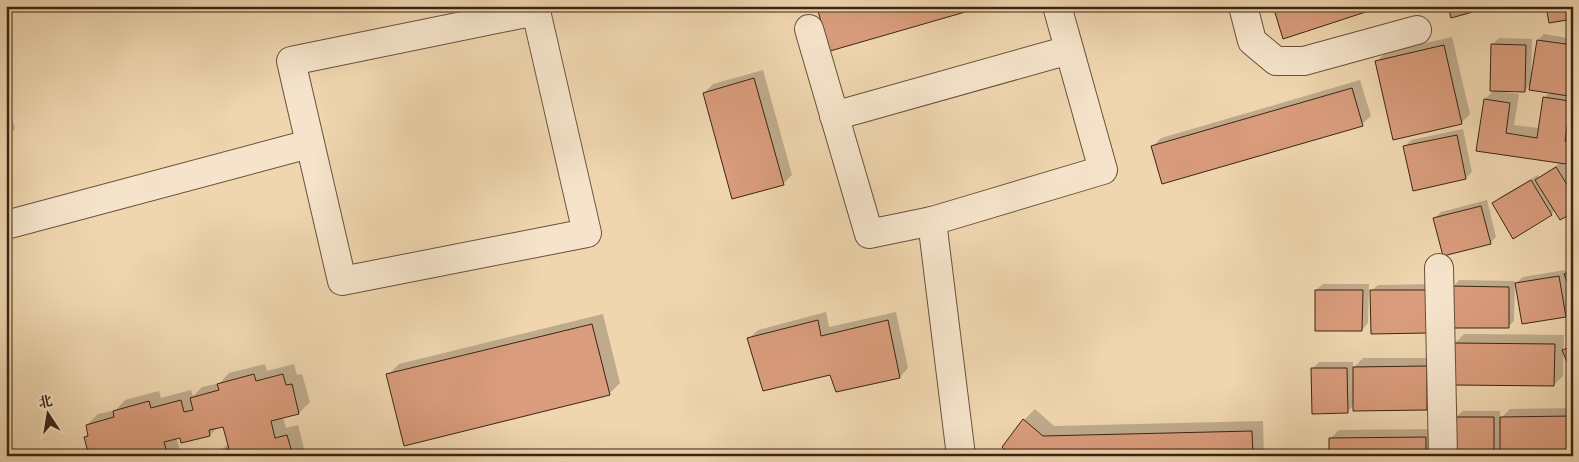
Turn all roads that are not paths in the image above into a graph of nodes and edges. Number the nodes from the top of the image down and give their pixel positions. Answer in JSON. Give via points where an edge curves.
{"nodes":[{"id":1,"x":1057,"y":6,"type":"edge"},
{"id":2,"x":1243,"y":6,"type":"edge"},
{"id":3,"x":809,"y":29,"type":"dead end"},
{"id":4,"x":1418,"y":30,"type":"dead end"},
{"id":5,"x":1069,"y":50,"type":"junction"},
{"id":6,"x":834,"y":116,"type":"junction"},
{"id":7,"x":309,"y":144,"type":"junction"},
{"id":8,"x":932,"y":221,"type":"junction"},
{"id":9,"x":6,"y":224,"type":"edge"},
{"id":10,"x":1439,"y":268,"type":"dead end"},
{"id":11,"x":961,"y":456,"type":"edge"},
{"id":12,"x":1443,"y":456,"type":"edge"}],
"edges":[{"from":1,"to":5,"type":"street"},
{"from":2,"to":4,"type":"street","via":[[1252,41],[1276,61],[1304,61]]},
{"from":3,"to":6,"type":"street"},
{"from":5,"to":6,"type":"street"},
{"from":5,"to":8,"type":"street","via":[[1103,170]]},
{"from":6,"to":8,"type":"street","via":[[869,234]]},
{"from":7,"to":7,"type":"street","via":[[342,281],[587,233],[536,11],[291,61]]},
{"from":7,"to":9,"type":"street"},
{"from":8,"to":11,"type":"street"},
{"from":10,"to":12,"type":"street"}]}
